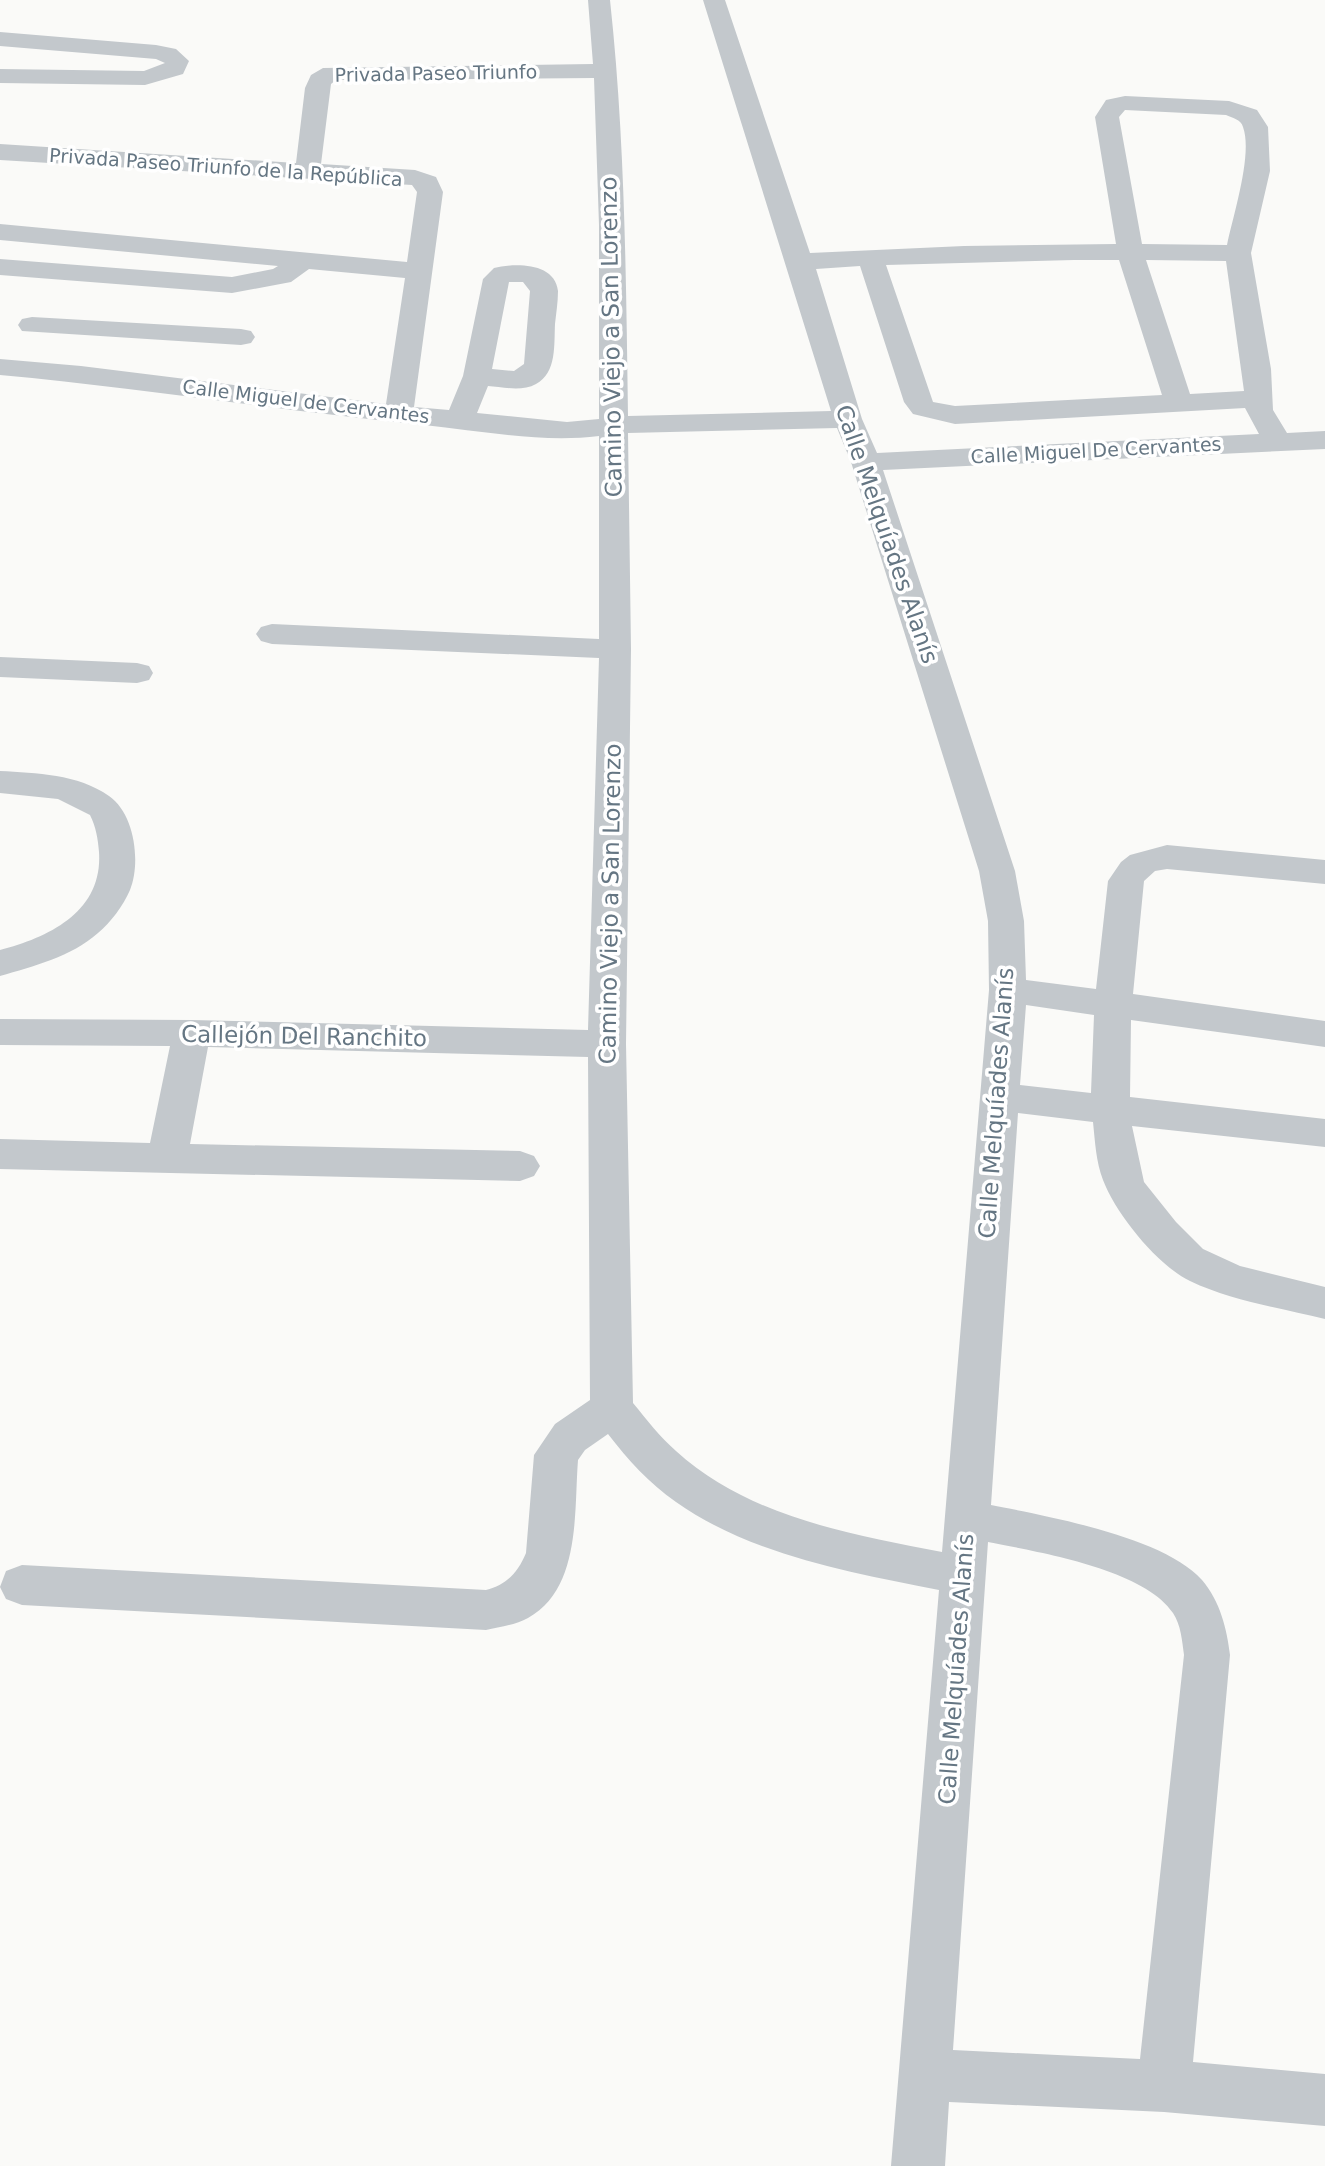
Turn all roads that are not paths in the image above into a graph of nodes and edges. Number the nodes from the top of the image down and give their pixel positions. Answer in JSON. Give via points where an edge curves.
{"nodes":[{"id":1,"x":599,"y":0,"type":"edge"},
{"id":2,"x":714,"y":0,"type":"edge"},
{"id":3,"x":0,"y":39,"type":"edge"},
{"id":4,"x":606,"y":71,"type":"junction"},
{"id":5,"x":0,"y":76,"type":"edge"},
{"id":6,"x":0,"y":152,"type":"edge"},
{"id":7,"x":307,"y":173,"type":"junction"},
{"id":8,"x":0,"y":232,"type":"edge"},
{"id":9,"x":116,"y":243,"type":"junction"},
{"id":10,"x":1130,"y":251,"type":"junction"},
{"id":11,"x":1238,"y":253,"type":"junction"},
{"id":12,"x":870,"y":257,"type":"junction"},
{"id":13,"x":305,"y":260,"type":"junction"},
{"id":14,"x":800,"y":262,"type":"junction"},
{"id":15,"x":0,"y":267,"type":"edge"},
{"id":16,"x":420,"y":271,"type":"junction"},
{"id":17,"x":94,"y":275,"type":"junction"},
{"id":18,"x":32,"y":325,"type":"dead end"},
{"id":19,"x":100,"y":331,"type":"junction"},
{"id":20,"x":241,"y":337,"type":"dead end"},
{"id":21,"x":0,"y":367,"type":"edge"},
{"id":22,"x":80,"y":374,"type":"junction"},
{"id":23,"x":477,"y":376,"type":"dead end"},
{"id":24,"x":1258,"y":399,"type":"junction"},
{"id":25,"x":1179,"y":403,"type":"junction"},
{"id":26,"x":399,"y":414,"type":"junction"},
{"id":27,"x":848,"y":419,"type":"junction"},
{"id":28,"x":460,"y":420,"type":"junction"},
{"id":29,"x":612,"y":425,"type":"junction"},
{"id":30,"x":1325,"y":440,"type":"edge"},
{"id":31,"x":1277,"y":441,"type":"junction"},
{"id":32,"x":866,"y":462,"type":"junction"},
{"id":33,"x":272,"y":634,"type":"dead end"},
{"id":34,"x":615,"y":649,"type":"junction"},
{"id":35,"x":0,"y":667,"type":"edge"},
{"id":36,"x":137,"y":673,"type":"dead end"},
{"id":37,"x":0,"y":782,"type":"edge"},
{"id":38,"x":1325,"y":872,"type":"edge"},
{"id":39,"x":0,"y":963,"type":"edge"},
{"id":40,"x":1008,"y":990,"type":"junction"},
{"id":41,"x":1115,"y":1004,"type":"junction"},
{"id":42,"x":0,"y":1032,"type":"edge"},
{"id":43,"x":191,"y":1033,"type":"junction"},
{"id":44,"x":1325,"y":1034,"type":"edge"},
{"id":45,"x":607,"y":1044,"type":"junction"},
{"id":46,"x":998,"y":1097,"type":"junction"},
{"id":47,"x":1109,"y":1107,"type":"junction"},
{"id":48,"x":1325,"y":1133,"type":"edge"},
{"id":49,"x":0,"y":1154,"type":"edge"},
{"id":50,"x":167,"y":1158,"type":"junction"},
{"id":51,"x":520,"y":1166,"type":"dead end"},
{"id":52,"x":1325,"y":1303,"type":"edge"},
{"id":53,"x":612,"y":1408,"type":"junction"},
{"id":54,"x":967,"y":1519,"type":"junction"},
{"id":55,"x":963,"y":1575,"type":"junction"},
{"id":56,"x":22,"y":1585,"type":"dead end"},
{"id":57,"x":926,"y":2075,"type":"junction"},
{"id":58,"x":1164,"y":2086,"type":"junction"},
{"id":59,"x":1325,"y":2100,"type":"edge"},
{"id":60,"x":918,"y":2166,"type":"edge"}],
"edges":[{"from":1,"to":4,"type":"street","name":"Camino Viejo a San Lorenzo"},
{"from":2,"to":14,"type":"street","name":"Calle Melquíades Alanís"},
{"from":3,"to":5,"type":"street","via":[[156,52],[177,61],[175,69],[145,78]]},
{"from":4,"to":7,"type":"street","name":"Privada Paseo Triunfo","via":[[331,73],[317,88]]},
{"from":4,"to":29,"type":"street","name":"Camino Viejo a San Lorenzo"},
{"from":6,"to":7,"type":"street","name":"Privada Paseo Triunfo de la República"},
{"from":7,"to":16,"type":"street","name":"Privada Paseo Triunfo de la República","via":[[427,182],[430,192]]},
{"from":8,"to":9,"type":"street"},
{"from":9,"to":13,"type":"street"},
{"from":9,"to":17,"type":"street"},
{"from":10,"to":11,"type":"street"},
{"from":10,"to":11,"type":"street","via":[[1107,117],[1115,105],[1142,103],[1229,108],[1253,121],[1257,171]]},
{"from":10,"to":12,"type":"street"},
{"from":10,"to":25,"type":"street"},
{"from":11,"to":24,"type":"street"},
{"from":12,"to":14,"type":"street"},
{"from":12,"to":25,"type":"street","via":[[923,408],[955,415]]},
{"from":13,"to":16,"type":"street"},
{"from":13,"to":17,"type":"street","via":[[281,276],[232,285]]},
{"from":14,"to":27,"type":"street","name":"Calle Melquíades Alanís"},
{"from":15,"to":17,"type":"street"},
{"from":16,"to":26,"type":"street","name":"Privada Paseo Triunfo de la República"},
{"from":18,"to":19,"type":"street"},
{"from":19,"to":20,"type":"street"},
{"from":19,"to":22,"type":"street"},
{"from":21,"to":22,"type":"street","name":"Calle Miguel de Cervantes"},
{"from":22,"to":26,"type":"street","name":"Calle Miguel de Cervantes"},
{"from":23,"to":28,"type":"street"},
{"from":24,"to":25,"type":"street"},
{"from":24,"to":31,"type":"street","via":[[1259,411]]},
{"from":26,"to":28,"type":"street","name":"Calle Miguel de Cervantes"},
{"from":27,"to":29,"type":"street","name":"Calle Miguel de Cervantes"},
{"from":27,"to":32,"type":"street","name":"Calle Melquíades Alanís"},
{"from":28,"to":29,"type":"street","name":"Calle Miguel de Cervantes","via":[[566,431]]},
{"from":29,"to":34,"type":"street","name":"Camino Viejo a San Lorenzo"},
{"from":30,"to":31,"type":"street","name":"Calle Miguel De Cervantes"},
{"from":31,"to":32,"type":"street","name":"Calle Miguel De Cervantes"},
{"from":32,"to":40,"type":"street","name":"Calle Melquíades Alanís","via":[[997,871],[1006,920]]},
{"from":33,"to":34,"type":"street"},
{"from":34,"to":45,"type":"street","name":"Camino Viejo a San Lorenzo"},
{"from":35,"to":36,"type":"street"},
{"from":37,"to":39,"type":"street","via":[[53,784],[99,805],[113,826],[120,859],[112,891],[94,920],[60,944]]},
{"from":38,"to":41,"type":"street","via":[[1167,857],[1149,859],[1132,869],[1126,881]]},
{"from":40,"to":41,"type":"street"},
{"from":40,"to":46,"type":"street","name":"Calle Melquíades Alanís"},
{"from":41,"to":44,"type":"street"},
{"from":41,"to":47,"type":"street"},
{"from":42,"to":43,"type":"street","name":"Callejón Del Ranchito"},
{"from":43,"to":45,"type":"street","name":"Callejón Del Ranchito"},
{"from":43,"to":50,"type":"street"},
{"from":45,"to":53,"type":"street","name":"Camino Viejo a San Lorenzo"},
{"from":46,"to":47,"type":"street"},
{"from":46,"to":54,"type":"street","name":"Calle Melquíades Alanís"},
{"from":47,"to":48,"type":"street"},
{"from":47,"to":52,"type":"street","via":[[1123,1180],[1163,1237],[1189,1261],[1223,1276]]},
{"from":49,"to":50,"type":"street"},
{"from":50,"to":51,"type":"street"},
{"from":53,"to":55,"type":"street","via":[[661,1465],[705,1498],[769,1528],[831,1548]]},
{"from":53,"to":56,"type":"street","via":[[570,1437],[556,1455],[549,1553],[530,1589],[512,1604],[486,1610]]},
{"from":54,"to":55,"type":"street","name":"Calle Melquíades Alanís"},
{"from":54,"to":58,"type":"street","via":[[1045,1535],[1157,1570],[1184,1592],[1203,1624],[1207,1655]]},
{"from":55,"to":57,"type":"street","name":"Calle Melquíades Alanís"},
{"from":57,"to":58,"type":"street"},
{"from":57,"to":60,"type":"street","name":"Calle Melquíades Alanís"},
{"from":58,"to":59,"type":"street"}]}
